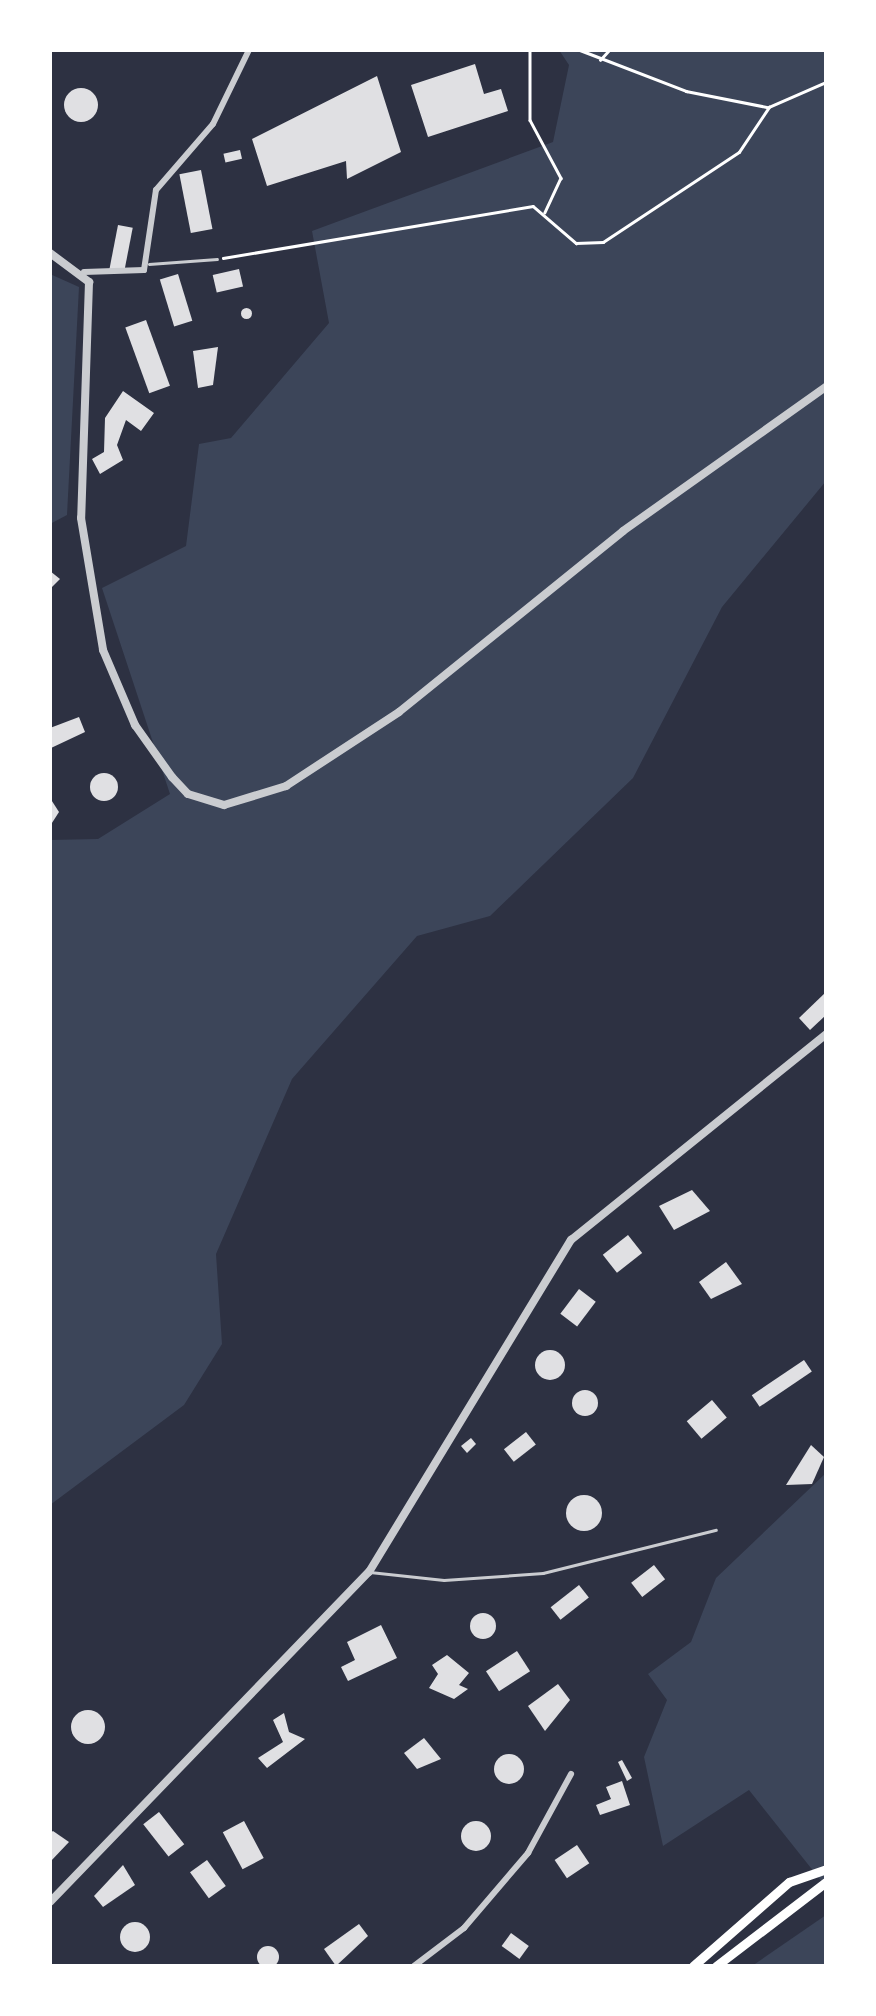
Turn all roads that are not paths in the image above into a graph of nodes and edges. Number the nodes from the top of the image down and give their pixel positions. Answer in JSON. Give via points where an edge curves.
{"nodes":[{"id":1,"x":249,"y":50,"type":"edge"},
{"id":2,"x":50,"y":253,"type":"edge"},
{"id":3,"x":218,"y":259,"type":"road end"},
{"id":4,"x":149,"y":264,"type":"junction"},
{"id":5,"x":84,"y":272,"type":"junction"},
{"id":6,"x":826,"y":387,"type":"edge"},
{"id":7,"x":826,"y":1034,"type":"edge"},
{"id":8,"x":716,"y":1530,"type":"dead end"},
{"id":9,"x":369,"y":1572,"type":"junction"},
{"id":10,"x":571,"y":1774,"type":"dead end"},
{"id":11,"x":826,"y":1869,"type":"edge"},
{"id":12,"x":826,"y":1882,"type":"edge"},
{"id":13,"x":50,"y":1902,"type":"edge"},
{"id":14,"x":414,"y":1966,"type":"edge"},
{"id":15,"x":693,"y":1966,"type":"edge"},
{"id":16,"x":716,"y":1966,"type":"edge"}],
"edges":[{"from":1,"to":4,"type":"street","via":[[212,124],[156,190]]},
{"from":2,"to":5,"type":"street"},
{"from":3,"to":4,"type":"lane"},
{"from":4,"to":5,"type":"street","via":[[134,276]]},
{"from":5,"to":6,"type":"street","via":[[91,342],[80,518],[103,650],[135,725],[172,777],[224,806],[286,786],[385,722],[623,531]]},
{"from":7,"to":9,"type":"street","via":[[564,1247]]},
{"from":8,"to":9,"type":"lane","via":[[542,1573],[444,1580]]},
{"from":9,"to":13,"type":"street"},
{"from":10,"to":14,"type":"street","via":[[528,1852],[464,1928]]},
{"from":11,"to":15,"type":"main road","via":[[788,1882]]},
{"from":12,"to":16,"type":"main road"}]}
